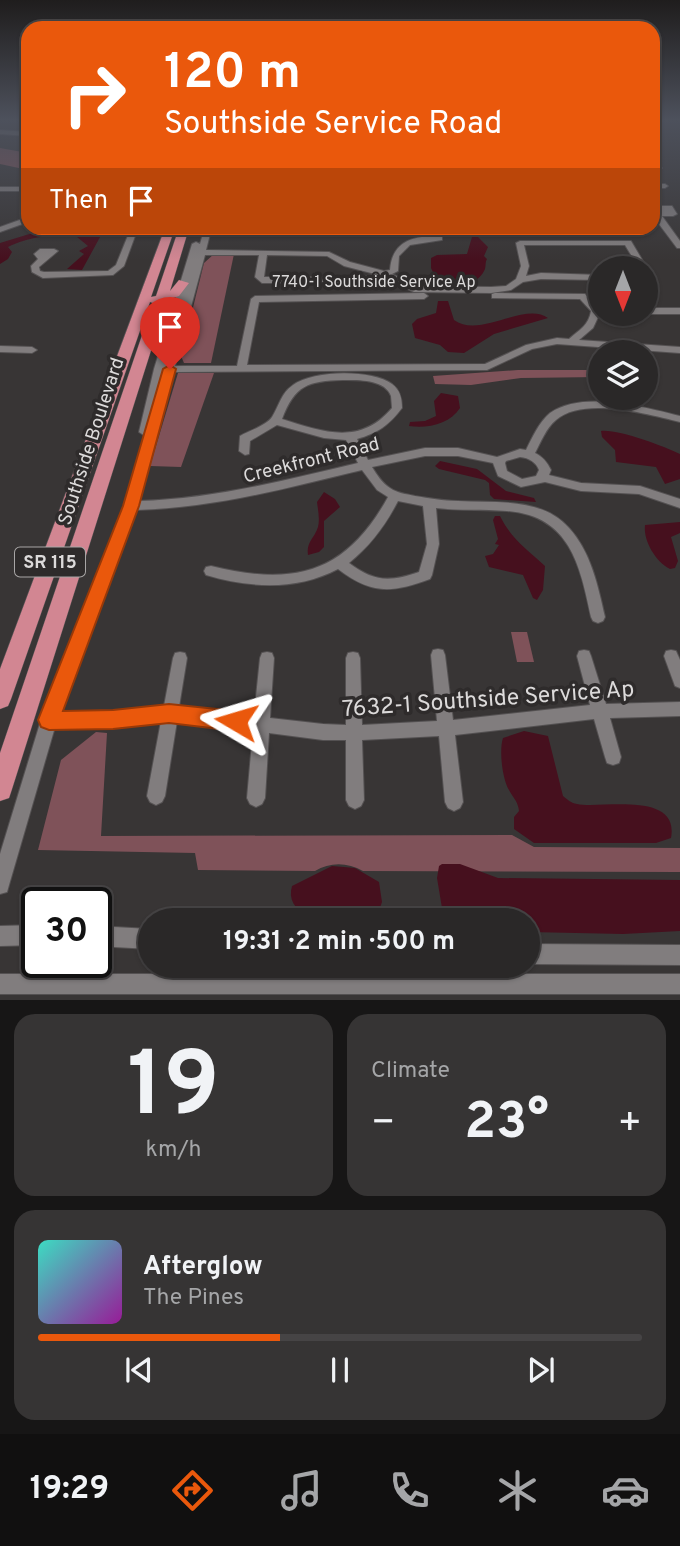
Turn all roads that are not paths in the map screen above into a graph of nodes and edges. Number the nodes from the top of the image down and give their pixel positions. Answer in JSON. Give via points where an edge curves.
{"nodes":[{"id":1,"x":660,"y":186,"type":"edge"},
{"id":2,"x":665,"y":186,"type":"dead end"},
{"id":3,"x":0,"y":189,"type":"edge"},
{"id":4,"x":21,"y":189,"type":"edge"},
{"id":5,"x":660,"y":218,"type":"edge"},
{"id":6,"x":21,"y":222,"type":"edge"},
{"id":7,"x":0,"y":230,"type":"edge"},
{"id":8,"x":131,"y":235,"type":"edge"},
{"id":9,"x":167,"y":235,"type":"edge"},
{"id":10,"x":182,"y":235,"type":"edge"},
{"id":11,"x":203,"y":235,"type":"edge"},
{"id":12,"x":439,"y":238,"type":"dead end"},
{"id":13,"x":519,"y":244,"type":"joint"},
{"id":14,"x":680,"y":246,"type":"edge"},
{"id":15,"x":198,"y":252,"type":"junction"},
{"id":16,"x":264,"y":252,"type":"junction"},
{"id":17,"x":636,"y":256,"type":"edge"},
{"id":18,"x":42,"y":259,"type":"dead end"},
{"id":19,"x":385,"y":274,"type":"junction"},
{"id":20,"x":588,"y":278,"type":"edge"},
{"id":21,"x":520,"y":280,"type":"junction"},
{"id":22,"x":183,"y":283,"type":"junction"},
{"id":23,"x":160,"y":299,"type":"junction"},
{"id":24,"x":588,"y":302,"type":"edge"},
{"id":25,"x":142,"y":305,"type":"junction"},
{"id":26,"x":182,"y":305,"type":"junction"},
{"id":27,"x":658,"y":311,"type":"edge"},
{"id":28,"x":680,"y":311,"type":"edge"},
{"id":29,"x":591,"y":326,"type":"edge"},
{"id":30,"x":586,"y":331,"type":"junction"},
{"id":31,"x":594,"y":340,"type":"edge"},
{"id":32,"x":571,"y":342,"type":"junction"},
{"id":33,"x":588,"y":343,"type":"edge"},
{"id":34,"x":658,"y":348,"type":"edge"},
{"id":35,"x":0,"y":349,"type":"edge"},
{"id":36,"x":32,"y":350,"type":"dead end"},
{"id":37,"x":680,"y":350,"type":"edge"},
{"id":38,"x":165,"y":369,"type":"junction"},
{"id":39,"x":241,"y":369,"type":"junction"},
{"id":40,"x":680,"y":419,"type":"edge"},
{"id":41,"x":276,"y":421,"type":"junction"},
{"id":42,"x":350,"y":437,"type":"junction"},
{"id":43,"x":245,"y":451,"type":"dead end"},
{"id":44,"x":529,"y":454,"type":"junction"},
{"id":45,"x":500,"y":461,"type":"junction"},
{"id":46,"x":367,"y":465,"type":"junction"},
{"id":47,"x":139,"y":475,"type":"joint"},
{"id":48,"x":542,"y":477,"type":"junction"},
{"id":49,"x":395,"y":495,"type":"junction"},
{"id":50,"x":429,"y":503,"type":"junction"},
{"id":51,"x":680,"y":504,"type":"edge"},
{"id":52,"x":131,"y":506,"type":"junction"},
{"id":53,"x":340,"y":564,"type":"junction"},
{"id":54,"x":211,"y":571,"type":"dead end"},
{"id":55,"x":598,"y":617,"type":"dead end"},
{"id":56,"x":438,"y":655,"type":"dead end"},
{"id":57,"x":584,"y":656,"type":"dead end"},
{"id":58,"x":671,"y":656,"type":"dead end"},
{"id":59,"x":180,"y":658,"type":"dead end"},
{"id":60,"x":352,"y":658,"type":"dead end"},
{"id":61,"x":267,"y":659,"type":"dead end"},
{"id":62,"x":680,"y":681,"type":"edge"},
{"id":63,"x":0,"y":699,"type":"edge"},
{"id":64,"x":680,"y":709,"type":"edge"},
{"id":65,"x":599,"y":711,"type":"junction"},
{"id":66,"x":169,"y":713,"type":"junction"},
{"id":67,"x":49,"y":720,"type":"junction"},
{"id":68,"x":261,"y":724,"type":"junction"},
{"id":69,"x":446,"y":727,"type":"junction"},
{"id":70,"x":354,"y":734,"type":"junction"},
{"id":71,"x":613,"y":757,"type":"dead end"},
{"id":72,"x":0,"y":789,"type":"edge"},
{"id":73,"x":156,"y":796,"type":"dead end"},
{"id":74,"x":256,"y":798,"type":"dead end"},
{"id":75,"x":355,"y":800,"type":"dead end"},
{"id":76,"x":454,"y":802,"type":"dead end"},
{"id":77,"x":0,"y":885,"type":"edge"},
{"id":78,"x":21,"y":935,"type":"edge"},
{"id":79,"x":0,"y":936,"type":"edge"},
{"id":80,"x":112,"y":937,"type":"edge"},
{"id":81,"x":138,"y":938,"type":"edge"},
{"id":82,"x":540,"y":954,"type":"edge"},
{"id":83,"x":680,"y":955,"type":"edge"},
{"id":84,"x":0,"y":984,"type":"edge"},
{"id":85,"x":680,"y":984,"type":"edge"}],
"edges":[{"from":1,"to":2,"type":"street"},
{"from":3,"to":4,"type":"street"},
{"from":5,"to":14,"type":"street"},
{"from":6,"to":7,"type":"street"},
{"from":8,"to":18,"type":"street","via":[[120,266],[110,273],[43,275],[34,268]]},
{"from":9,"to":25,"type":"highway","name":"Southside Boulevard","number":"SR 115"},
{"from":10,"to":23,"type":"highway","name":"Southside Boulevard","number":"SR 115"},
{"from":11,"to":15,"type":"street"},
{"from":12,"to":19,"type":"street","via":[[408,243],[395,255],[394,271]]},
{"from":13,"to":17,"type":"street","via":[[628,243]]},
{"from":13,"to":21,"type":"street","via":[[525,266]]},
{"from":15,"to":16,"type":"street"},
{"from":15,"to":22,"type":"street"},
{"from":15,"to":26,"type":"street"},
{"from":16,"to":19,"type":"street","via":[[329,254]]},
{"from":16,"to":19,"type":"street","via":[[262,280],[352,281]]},
{"from":19,"to":21,"type":"street","via":[[419,290],[491,290],[508,288]]},
{"from":20,"to":21,"type":"street"},
{"from":22,"to":23,"type":"highway","via":[[175,293]]},
{"from":22,"to":26,"type":"street"},
{"from":23,"to":25,"type":"highway"},
{"from":23,"to":26,"type":"highway"},
{"from":23,"to":72,"type":"highway","name":"Southside Boulevard","number":"SR 115"},
{"from":24,"to":39,"type":"street","name":"7740-1 Southside Service Ap","via":[[582,296],[263,297],[255,299]]},
{"from":25,"to":63,"type":"highway","name":"Southside Boulevard","number":"SR 115"},
{"from":26,"to":38,"type":"street"},
{"from":27,"to":28,"type":"street"},
{"from":29,"to":30,"type":"street","name":"7740-1 Southside Service Ap"},
{"from":30,"to":31,"type":"street"},
{"from":30,"to":32,"type":"street","name":"7740-1 Southside Service Ap"},
{"from":32,"to":33,"type":"street"},
{"from":32,"to":39,"type":"street","via":[[533,345],[487,367]]},
{"from":34,"to":37,"type":"street"},
{"from":35,"to":36,"type":"street"},
{"from":38,"to":39,"type":"street"},
{"from":38,"to":47,"type":"street"},
{"from":40,"to":44,"type":"street","via":[[614,407],[569,409],[549,421]]},
{"from":41,"to":42,"type":"street","via":[[328,437]]},
{"from":41,"to":42,"type":"street","via":[[290,391],[308,381],[359,378],[390,387],[398,399],[394,414],[372,430]]},
{"from":41,"to":43,"type":"street","via":[[244,439]]},
{"from":42,"to":46,"type":"street"},
{"from":44,"to":45,"type":"street","via":[[512,453]]},
{"from":44,"to":48,"type":"street","via":[[544,465]]},
{"from":45,"to":46,"type":"street","name":"Creekfront Road","via":[[446,451]]},
{"from":45,"to":48,"type":"street","via":[[502,473],[513,481],[528,483]]},
{"from":46,"to":49,"type":"street","via":[[379,484]]},
{"from":46,"to":52,"type":"street","name":"Creekfront Road","via":[[223,500]]},
{"from":47,"to":52,"type":"street"},
{"from":48,"to":51,"type":"street","via":[[587,488],[640,490]]},
{"from":49,"to":50,"type":"street"},
{"from":49,"to":53,"type":"street","via":[[376,531]]},
{"from":50,"to":53,"type":"street","via":[[433,544],[425,575],[383,586],[365,581]]},
{"from":50,"to":55,"type":"street","via":[[525,509],[555,522],[571,537],[584,561]]},
{"from":52,"to":67,"type":"street"},
{"from":53,"to":54,"type":"street","via":[[286,581],[231,578]]},
{"from":56,"to":69,"type":"street"},
{"from":57,"to":65,"type":"street"},
{"from":58,"to":62,"type":"street"},
{"from":59,"to":66,"type":"street"},
{"from":60,"to":70,"type":"street"},
{"from":61,"to":68,"type":"street"},
{"from":64,"to":65,"type":"street","name":"7632-1 Southside Service Ap"},
{"from":65,"to":69,"type":"street","name":"7632-1 Southside Service Ap"},
{"from":65,"to":71,"type":"street"},
{"from":66,"to":67,"type":"street","name":"7632-1 Southside Service Ap"},
{"from":66,"to":68,"type":"street","name":"7632-1 Southside Service Ap"},
{"from":66,"to":73,"type":"street"},
{"from":67,"to":77,"type":"street"},
{"from":68,"to":70,"type":"street","name":"7632-1 Southside Service Ap"},
{"from":68,"to":74,"type":"street"},
{"from":69,"to":70,"type":"street","name":"7632-1 Southside Service Ap"},
{"from":69,"to":76,"type":"street"},
{"from":70,"to":75,"type":"street"},
{"from":78,"to":79,"type":"street"},
{"from":80,"to":81,"type":"street"},
{"from":82,"to":83,"type":"street"},
{"from":84,"to":85,"type":"street"}]}
